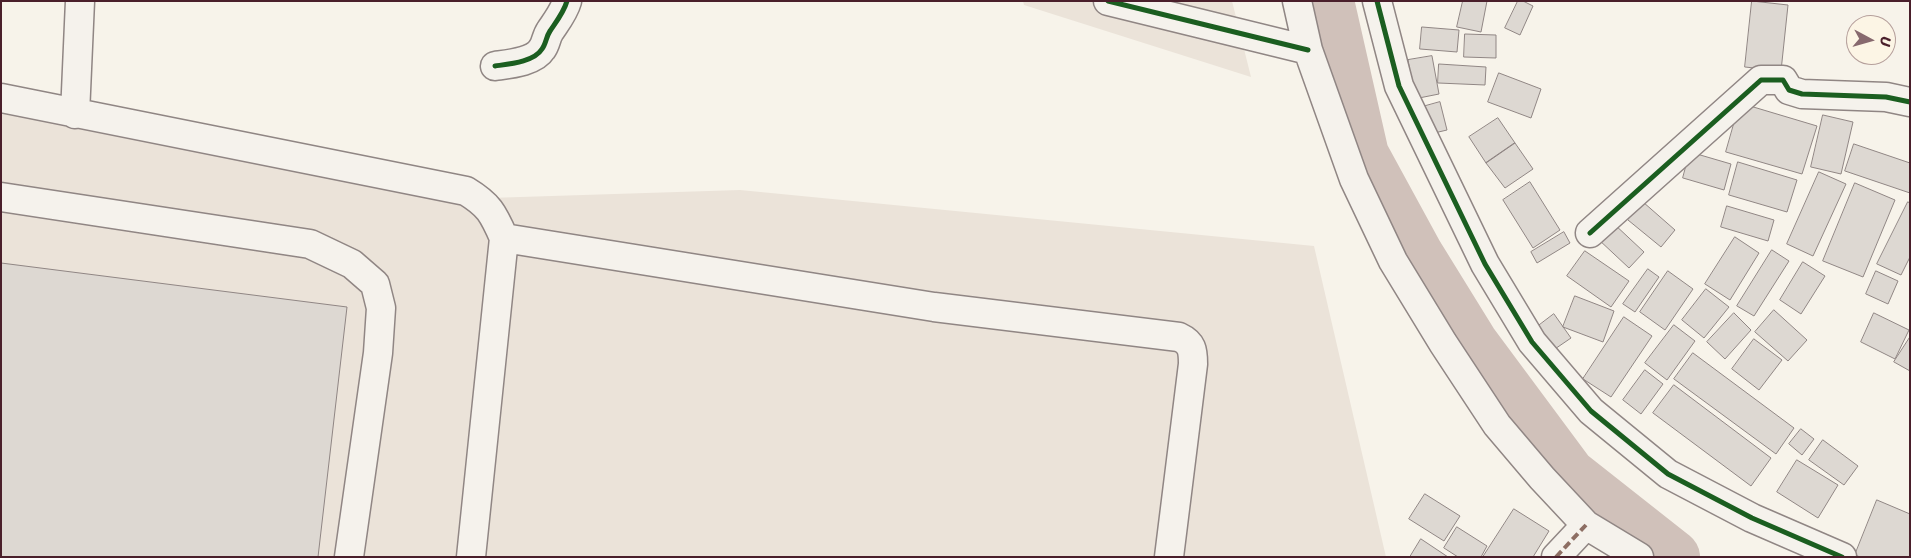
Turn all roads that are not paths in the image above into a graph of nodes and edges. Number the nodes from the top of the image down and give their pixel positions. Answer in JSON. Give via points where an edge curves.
{"nodes":[{"id":1,"x":80,"y":1,"type":"edge"},
{"id":2,"x":567,"y":1,"type":"edge"},
{"id":3,"x":1108,"y":1,"type":"edge"},
{"id":4,"x":1297,"y":1,"type":"edge"},
{"id":5,"x":1377,"y":1,"type":"edge"},
{"id":6,"x":1308,"y":50,"type":"junction"},
{"id":7,"x":495,"y":66,"type":"dead end"},
{"id":8,"x":1,"y":98,"type":"edge"},
{"id":9,"x":1910,"y":102,"type":"edge"},
{"id":10,"x":75,"y":114,"type":"junction"},
{"id":11,"x":1,"y":197,"type":"edge"},
{"id":12,"x":1590,"y":234,"type":"dead end"},
{"id":13,"x":504,"y":238,"type":"junction"},
{"id":14,"x":1586,"y":525,"type":"junction"},
{"id":15,"x":349,"y":557,"type":"edge"},
{"id":16,"x":471,"y":557,"type":"edge"},
{"id":17,"x":1169,"y":557,"type":"edge"},
{"id":18,"x":1556,"y":557,"type":"edge"},
{"id":19,"x":1639,"y":557,"type":"edge"},
{"id":20,"x":1842,"y":557,"type":"edge"}],
"edges":[{"from":1,"to":10,"type":"street"},
{"from":2,"to":7,"type":"street","via":[[541,52]]},
{"from":3,"to":6,"type":"street"},
{"from":4,"to":6,"type":"street"},
{"from":5,"to":20,"type":"street","via":[[1400,86],[1485,264],[1532,342],[1591,411],[1668,474],[1752,518]]},
{"from":6,"to":14,"type":"street","via":[[1354,178],[1393,261],[1497,426]]},
{"from":8,"to":10,"type":"street"},
{"from":9,"to":12,"type":"street","via":[[1886,97],[1802,94],[1772,80]]},
{"from":10,"to":13,"type":"street","via":[[466,191],[494,215]]},
{"from":11,"to":15,"type":"street","via":[[310,244],[352,264],[375,284],[381,308],[378,353]]},
{"from":13,"to":16,"type":"street"},
{"from":13,"to":17,"type":"street","via":[[934,307],[1179,337],[1187,341],[1193,350],[1193,364]]},
{"from":14,"to":18,"type":"street"},
{"from":14,"to":19,"type":"street"}]}
